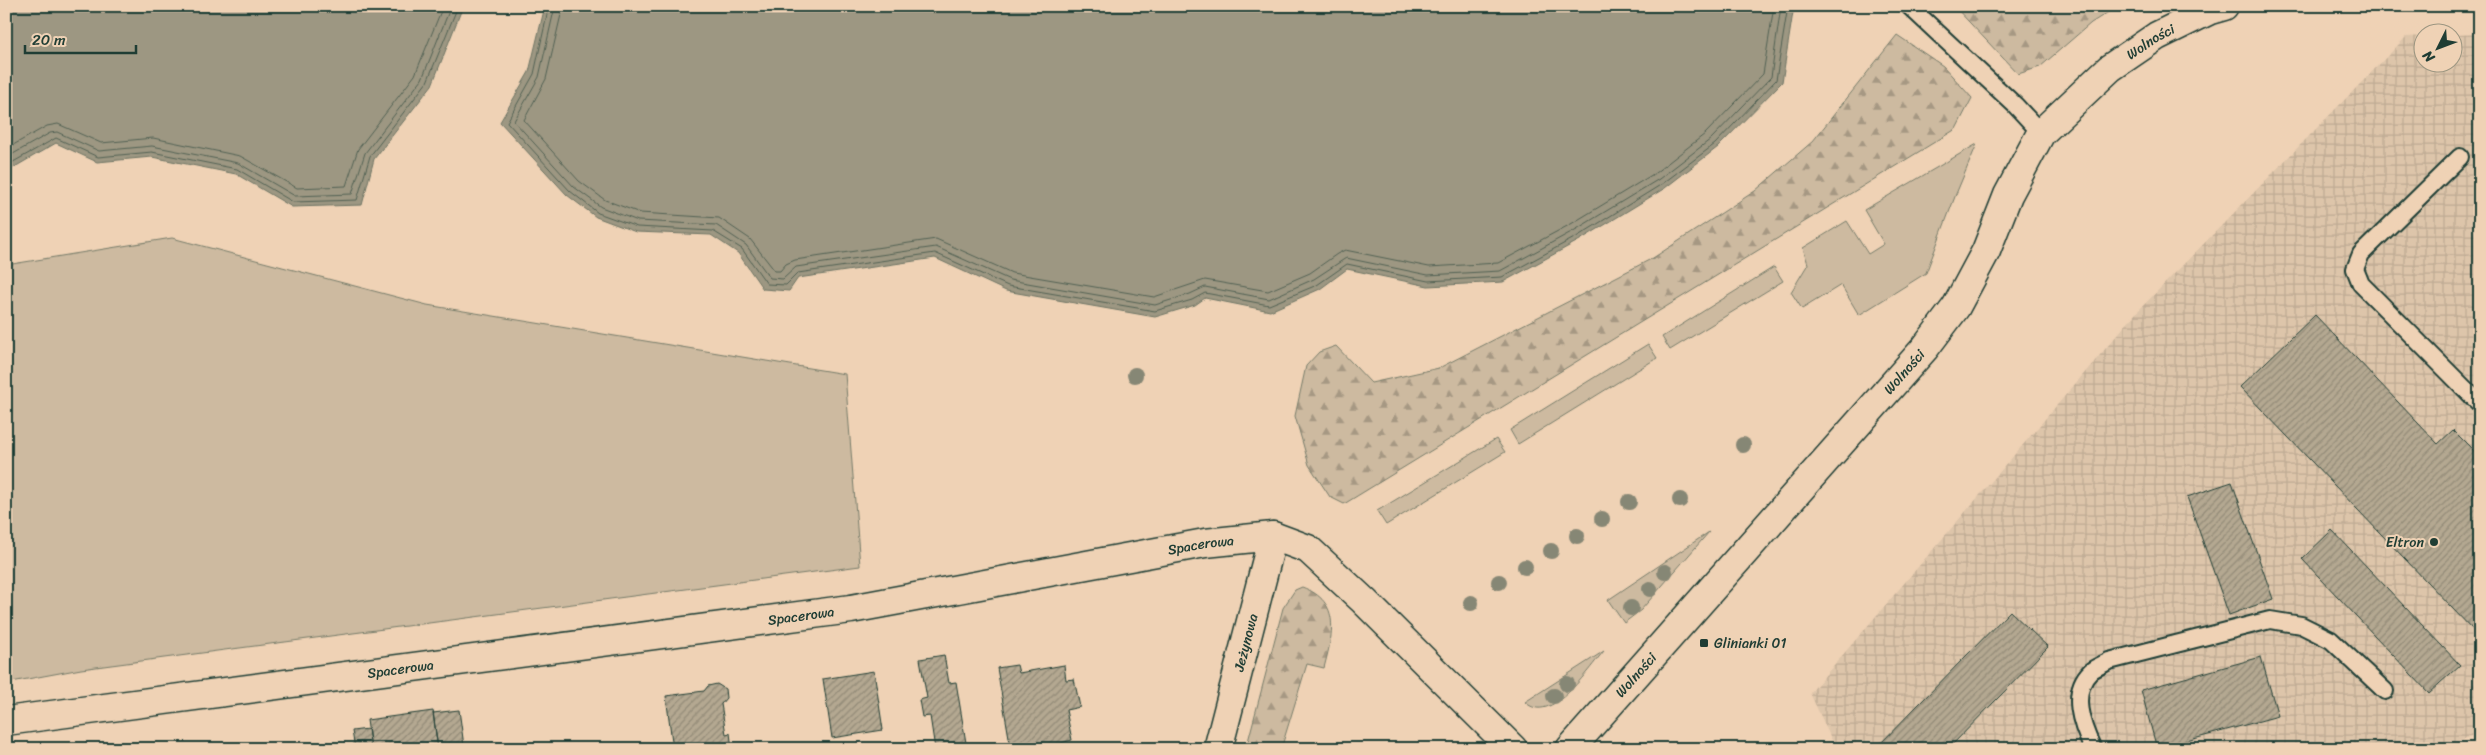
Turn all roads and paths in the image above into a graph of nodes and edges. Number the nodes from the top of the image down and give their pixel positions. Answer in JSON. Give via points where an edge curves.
{"nodes":[{"id":1,"x":1909,"y":6,"type":"edge"},
{"id":2,"x":2224,"y":6,"type":"edge"},
{"id":3,"x":2041,"y":134,"type":"junction"},
{"id":4,"x":2460,"y":157,"type":"dead end"},
{"id":5,"x":2480,"y":404,"type":"edge"},
{"id":6,"x":1272,"y":536,"type":"junction"},
{"id":7,"x":2385,"y":690,"type":"dead end"},
{"id":8,"x":6,"y":721,"type":"edge"},
{"id":9,"x":1218,"y":749,"type":"edge"},
{"id":10,"x":1513,"y":749,"type":"edge"},
{"id":11,"x":1570,"y":749,"type":"edge"},
{"id":12,"x":2093,"y":749,"type":"edge"}],
"edges":[{"from":1,"to":3,"type":"lane","via":[[2015,105]]},
{"from":2,"to":3,"type":"street","name":"Wolności","via":[[2157,36],[2110,68]]},
{"from":3,"to":11,"type":"street","name":"Wolności","via":[[2008,195],[1986,251],[1956,307],[1924,348]]},
{"from":4,"to":5,"type":"lane","via":[[2361,254],[2355,269],[2361,284]]},
{"from":6,"to":8,"type":"street","name":"Spacerowa","via":[[1205,543],[851,609]]},
{"from":6,"to":9,"type":"street","name":"Jeżynowa"},
{"from":6,"to":10,"type":"street","name":"Spacerowa","via":[[1308,549]]},
{"from":7,"to":12,"type":"lane","via":[[2331,640],[2301,625],[2270,620],[2109,661],[2091,671],[2080,691],[2081,724]]}]}
